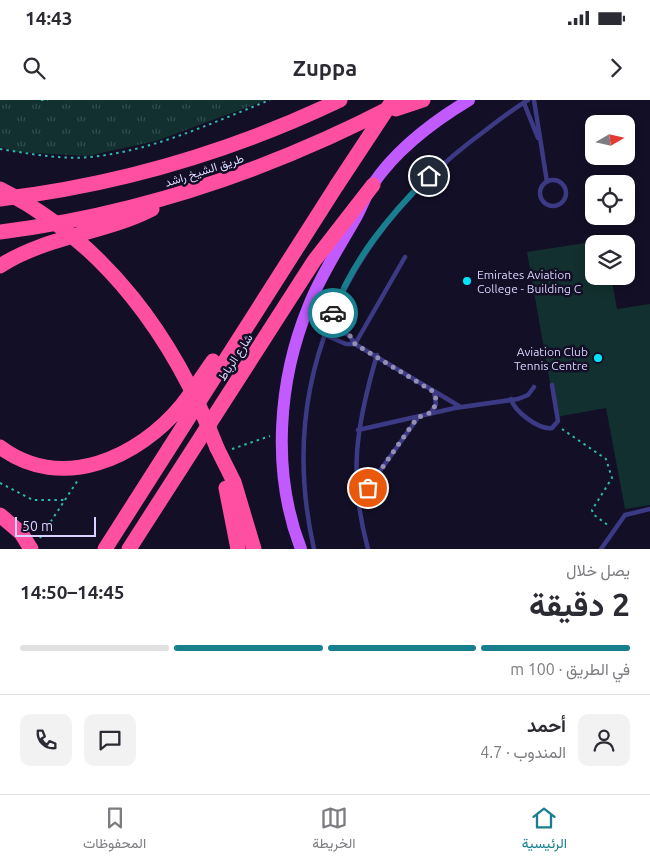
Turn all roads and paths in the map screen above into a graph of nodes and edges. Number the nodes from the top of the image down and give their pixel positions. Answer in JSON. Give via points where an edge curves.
{"nodes":[{"id":1,"x":41,"y":100,"type":"edge"},
{"id":2,"x":48,"y":100,"type":"edge"},
{"id":3,"x":270,"y":100,"type":"edge"},
{"id":4,"x":340,"y":100,"type":"edge"},
{"id":5,"x":392,"y":100,"type":"edge"},
{"id":6,"x":406,"y":100,"type":"edge"},
{"id":7,"x":423,"y":100,"type":"edge"},
{"id":8,"x":469,"y":100,"type":"edge"},
{"id":9,"x":534,"y":100,"type":"edge"},
{"id":10,"x":526,"y":101,"type":"edge"},
{"id":11,"x":378,"y":115,"type":"junction"},
{"id":12,"x":539,"y":139,"type":"junction"},
{"id":13,"x":0,"y":148,"type":"edge"},
{"id":14,"x":547,"y":182,"type":"junction"},
{"id":15,"x":373,"y":185,"type":"junction"},
{"id":16,"x":0,"y":189,"type":"edge"},
{"id":17,"x":177,"y":195,"type":"junction"},
{"id":18,"x":0,"y":199,"type":"edge"},
{"id":19,"x":0,"y":232,"type":"edge"},
{"id":20,"x":405,"y":257,"type":"dead end"},
{"id":21,"x":0,"y":266,"type":"edge"},
{"id":22,"x":250,"y":319,"type":"junction"},
{"id":23,"x":329,"y":324,"type":"junction"},
{"id":24,"x":325,"y":335,"type":"junction"},
{"id":25,"x":355,"y":344,"type":"junction"},
{"id":26,"x":377,"y":355,"type":"junction"},
{"id":27,"x":552,"y":385,"type":"dead end"},
{"id":28,"x":534,"y":387,"type":"dead end"},
{"id":29,"x":434,"y":392,"type":"junction"},
{"id":30,"x":511,"y":400,"type":"junction"},
{"id":31,"x":461,"y":407,"type":"junction"},
{"id":32,"x":429,"y":415,"type":"junction"},
{"id":33,"x":417,"y":418,"type":"junction"},
{"id":34,"x":556,"y":425,"type":"junction"},
{"id":35,"x":358,"y":430,"type":"junction"},
{"id":36,"x":262,"y":439,"type":"dead end"},
{"id":37,"x":0,"y":447,"type":"edge"},
{"id":38,"x":223,"y":449,"type":"junction"},
{"id":39,"x":86,"y":467,"type":"junction"},
{"id":40,"x":0,"y":483,"type":"edge"},
{"id":41,"x":65,"y":500,"type":"junction"},
{"id":42,"x":357,"y":503,"type":"junction"},
{"id":43,"x":650,"y":509,"type":"edge"},
{"id":44,"x":0,"y":515,"type":"edge"},
{"id":45,"x":614,"y":530,"type":"junction"},
{"id":46,"x":35,"y":545,"type":"edge"},
{"id":47,"x":105,"y":549,"type":"edge"},
{"id":48,"x":129,"y":549,"type":"edge"},
{"id":49,"x":238,"y":549,"type":"edge"},
{"id":50,"x":254,"y":549,"type":"edge"},
{"id":51,"x":301,"y":549,"type":"edge"},
{"id":52,"x":314,"y":549,"type":"edge"},
{"id":53,"x":368,"y":549,"type":"edge"},
{"id":54,"x":601,"y":549,"type":"edge"}],
"edges":[{"from":1,"to":2,"type":"path"},
{"from":3,"to":13,"type":"path","via":[[160,143],[98,157],[64,158]]},
{"from":4,"to":18,"type":"highway","name":"طريق الشيخ راشد","via":[[274,129],[176,163],[75,188]]},
{"from":5,"to":22,"type":"highway","name":"شارع الرباط","bridge":true},
{"from":6,"to":11,"type":"highway","name":"طريق الشيخ راشد"},
{"from":7,"to":11,"type":"highway"},
{"from":8,"to":15,"type":"main road","via":[[430,126]]},
{"from":9,"to":12,"type":"lane"},
{"from":10,"to":12,"type":"lane"},
{"from":10,"to":23,"type":"lane","via":[[453,155],[407,198],[355,268]]},
{"from":11,"to":17,"type":"highway","name":"طريق الشيخ راشد","via":[[278,160]]},
{"from":12,"to":14,"type":"lane"},
{"from":14,"to":14,"type":"lane","via":[[541,197],[546,204],[558,205],[566,196],[565,188],[559,182]]},
{"from":15,"to":48,"type":"highway","name":"شارع الرباط","via":[[314,261]]},
{"from":15,"to":51,"type":"main road","via":[[322,276],[290,368],[282,433],[284,471],[289,508]]},
{"from":16,"to":38,"type":"highway","bridge":true,"via":[[54,221],[86,246],[142,306],[177,361]]},
{"from":17,"to":19,"type":"highway","name":"طريق الشيخ راشد","via":[[69,221]]},
{"from":17,"to":21,"type":"highway","via":[[123,222],[51,242]]},
{"from":20,"to":25,"type":"lane"},
{"from":22,"to":39,"type":"highway","via":[[225,344],[182,405],[167,420],[120,456]]},
{"from":22,"to":47,"type":"highway","name":"شارع الرباط"},
{"from":23,"to":24,"type":"lane"},
{"from":23,"to":25,"type":"lane","via":[[350,336]]},
{"from":24,"to":25,"type":"lane","via":[[346,344]]},
{"from":24,"to":52,"type":"lane","via":[[312,384],[304,449],[305,490]]},
{"from":25,"to":26,"type":"lane"},
{"from":26,"to":29,"type":"lane"},
{"from":26,"to":35,"type":"lane"},
{"from":27,"to":34,"type":"lane","via":[[558,416]]},
{"from":28,"to":30,"type":"lane","via":[[528,395]]},
{"from":29,"to":31,"type":"lane"},
{"from":29,"to":32,"type":"lane","via":[[436,404]]},
{"from":30,"to":31,"type":"lane"},
{"from":30,"to":34,"type":"lane","via":[[517,410],[542,427]]},
{"from":31,"to":32,"type":"lane"},
{"from":32,"to":33,"type":"lane"},
{"from":33,"to":35,"type":"lane"},
{"from":33,"to":42,"type":"lane"},
{"from":34,"to":45,"type":"path","via":[[606,459],[612,478],[592,510]]},
{"from":35,"to":42,"type":"lane"},
{"from":36,"to":38,"type":"path"},
{"from":37,"to":39,"type":"highway","via":[[34,464],[69,469]]},
{"from":38,"to":49,"type":"highway"},
{"from":38,"to":50,"type":"highway"},
{"from":39,"to":41,"type":"path"},
{"from":40,"to":41,"type":"path","via":[[32,500]]},
{"from":41,"to":46,"type":"path"},
{"from":42,"to":53,"type":"lane"},
{"from":43,"to":45,"type":"lane","via":[[624,515]]},
{"from":44,"to":46,"type":"highway"},
{"from":45,"to":54,"type":"lane"}]}
